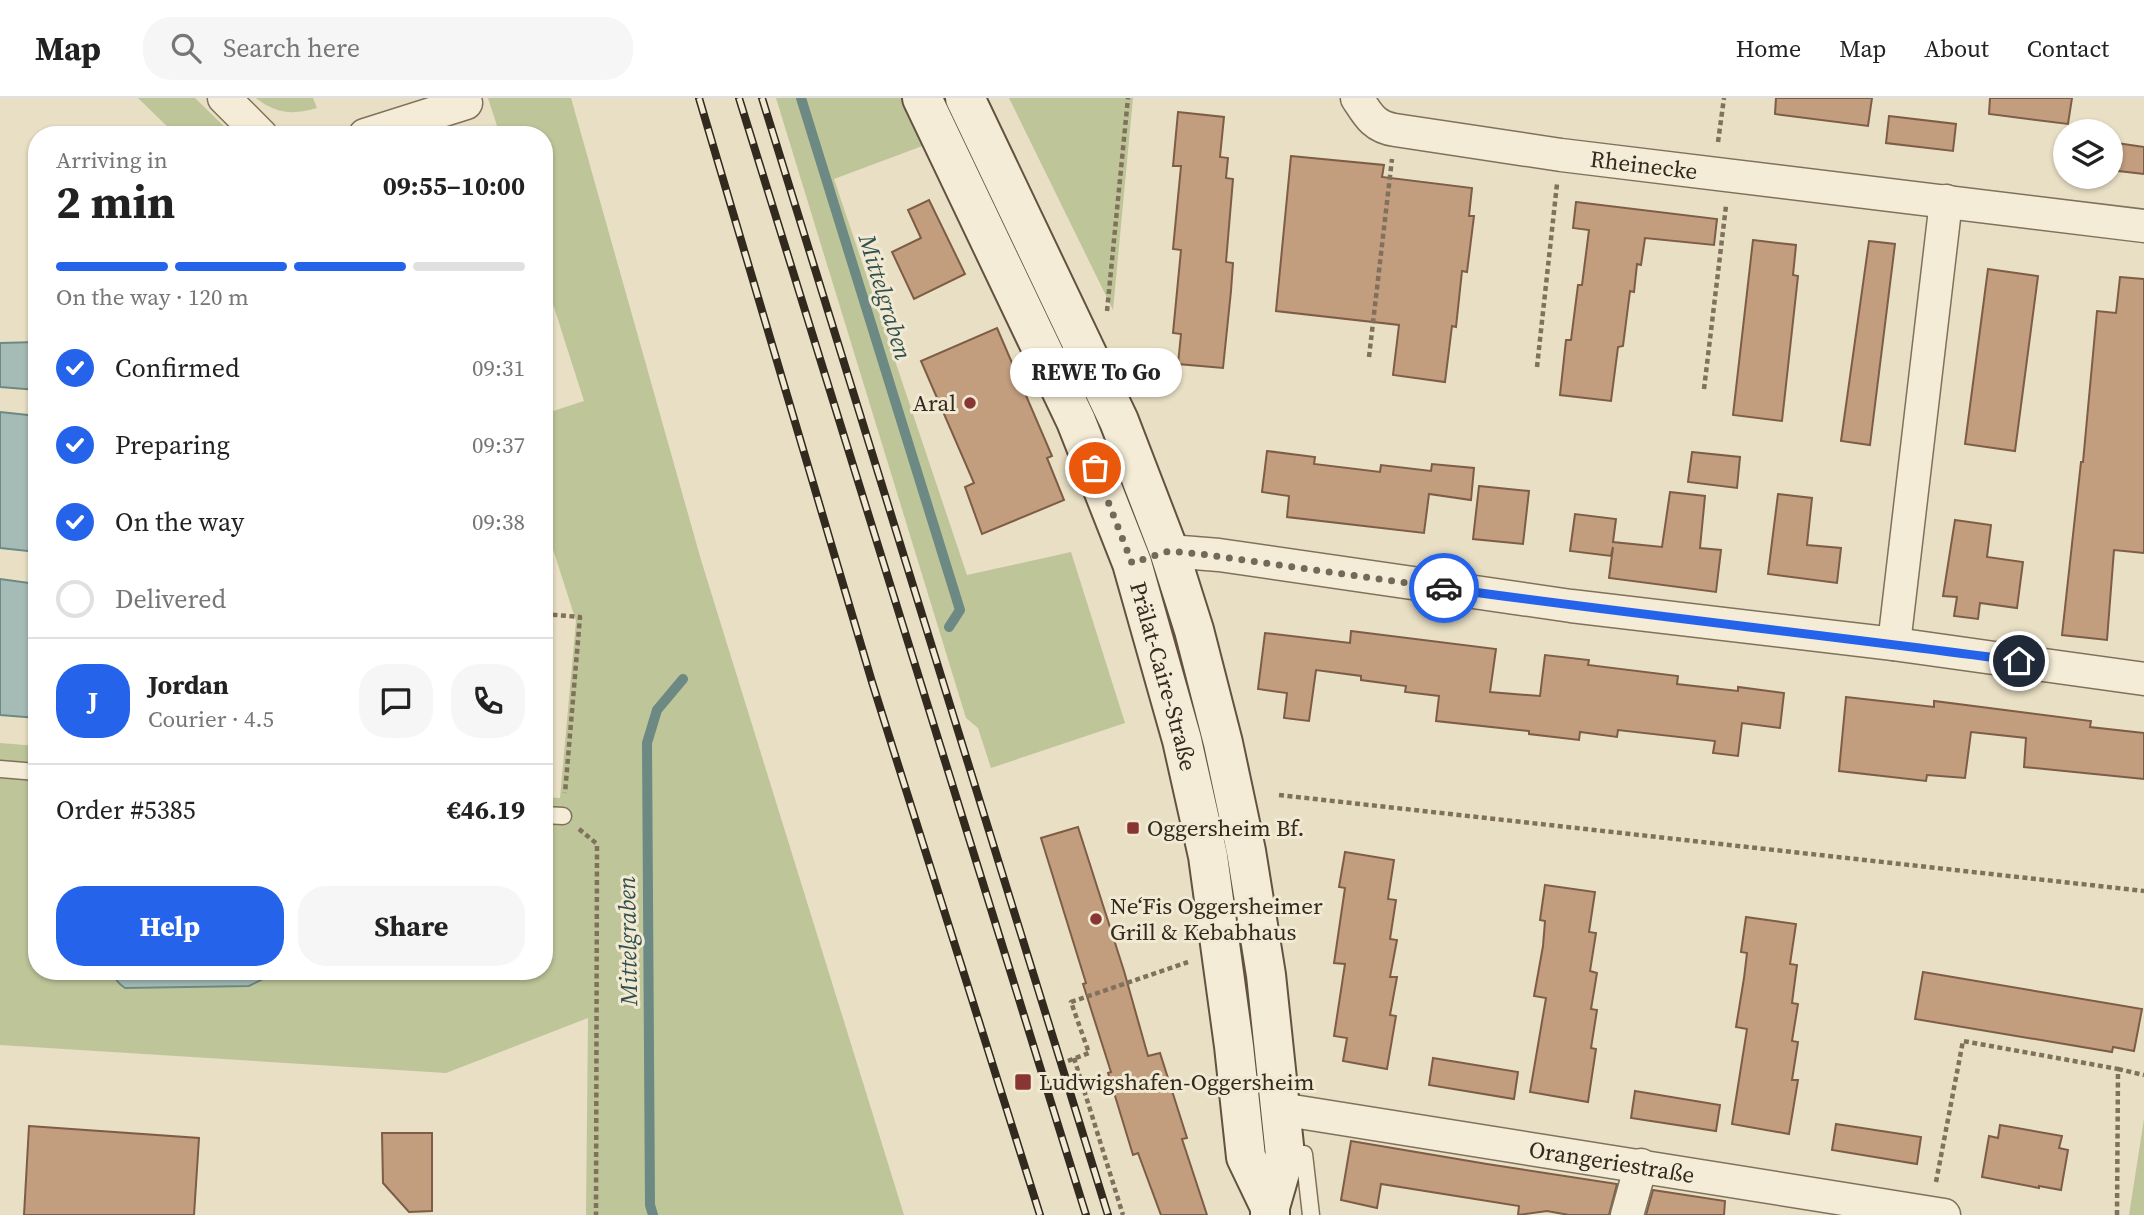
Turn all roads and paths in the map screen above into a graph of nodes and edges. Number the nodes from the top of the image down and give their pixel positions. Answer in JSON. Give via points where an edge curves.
{"nodes":[{"id":1,"x":224,"y":98,"type":"edge"},
{"id":2,"x":922,"y":98,"type":"edge"},
{"id":3,"x":965,"y":98,"type":"edge"},
{"id":4,"x":1128,"y":98,"type":"edge"},
{"id":5,"x":1357,"y":98,"type":"edge"},
{"id":6,"x":1724,"y":98,"type":"edge"},
{"id":7,"x":466,"y":103,"type":"dead end"},
{"id":8,"x":252,"y":126,"type":"edge"},
{"id":9,"x":393,"y":126,"type":"edge"},
{"id":10,"x":1395,"y":130,"type":"junction"},
{"id":11,"x":1561,"y":155,"type":"junction"},
{"id":12,"x":1722,"y":175,"type":"junction"},
{"id":13,"x":1946,"y":201,"type":"junction"},
{"id":14,"x":2144,"y":226,"type":"edge"},
{"id":15,"x":1020,"y":258,"type":"junction"},
{"id":16,"x":1107,"y":312,"type":"dead end"},
{"id":17,"x":1369,"y":357,"type":"dead end"},
{"id":18,"x":1537,"y":368,"type":"dead end"},
{"id":19,"x":1704,"y":389,"type":"dead end"},
{"id":20,"x":1169,"y":551,"type":"junction"},
{"id":21,"x":1132,"y":563,"type":"junction"},
{"id":22,"x":553,"y":615,"type":"edge"},
{"id":23,"x":1894,"y":644,"type":"junction"},
{"id":24,"x":2144,"y":679,"type":"edge"},
{"id":25,"x":0,"y":769,"type":"edge"},
{"id":26,"x":28,"y":771,"type":"edge"},
{"id":27,"x":1279,"y":795,"type":"dead end"},
{"id":28,"x":553,"y":815,"type":"edge"},
{"id":29,"x":563,"y":816,"type":"junction"},
{"id":30,"x":2144,"y":891,"type":"edge"},
{"id":31,"x":1222,"y":951,"type":"junction"},
{"id":32,"x":1074,"y":1058,"type":"junction"},
{"id":33,"x":1068,"y":1061,"type":"dead end"},
{"id":34,"x":2118,"y":1069,"type":"junction"},
{"id":35,"x":2144,"y":1075,"type":"edge"},
{"id":36,"x":1280,"y":1109,"type":"junction"},
{"id":37,"x":1241,"y":1111,"type":"junction"},
{"id":38,"x":1304,"y":1154,"type":"dead end"},
{"id":39,"x":1641,"y":1165,"type":"junction"},
{"id":40,"x":1270,"y":1211,"type":"edge"},
{"id":41,"x":1937,"y":1214,"type":"edge"},
{"id":42,"x":596,"y":1215,"type":"edge"},
{"id":43,"x":1124,"y":1215,"type":"edge"},
{"id":44,"x":1311,"y":1215,"type":"edge"},
{"id":45,"x":1627,"y":1215,"type":"edge"},
{"id":46,"x":2117,"y":1215,"type":"edge"}],
"edges":[{"from":1,"to":8,"type":"street"},
{"from":2,"to":15,"type":"street","name":"Prälat-Caire-Straße","via":[[972,206]]},
{"from":3,"to":15,"type":"street","name":"Prälat-Caire-Straße"},
{"from":4,"to":16,"type":"path"},
{"from":5,"to":10,"type":"street","name":"Rheinecke","via":[[1369,118],[1381,128]]},
{"from":6,"to":12,"type":"path"},
{"from":7,"to":9,"type":"street"},
{"from":10,"to":11,"type":"street","name":"Rheinecke"},
{"from":10,"to":17,"type":"path"},
{"from":11,"to":12,"type":"street","name":"Rheinecke"},
{"from":11,"to":18,"type":"path"},
{"from":12,"to":13,"type":"street","name":"Rheinecke"},
{"from":12,"to":19,"type":"path"},
{"from":13,"to":14,"type":"street","name":"Rheinecke"},
{"from":13,"to":23,"type":"street"},
{"from":15,"to":20,"type":"street","name":"Prälat-Caire-Straße","via":[[1119,421]]},
{"from":15,"to":21,"type":"street","name":"Prälat-Caire-Straße","via":[[1076,421]]},
{"from":20,"to":21,"type":"street"},
{"from":20,"to":23,"type":"street"},
{"from":20,"to":36,"type":"street","name":"Prälat-Caire-Straße","via":[[1223,743],[1246,851],[1266,975]]},
{"from":21,"to":31,"type":"street","name":"Prälat-Caire-Straße","via":[[1209,856]]},
{"from":22,"to":29,"type":"path","via":[[580,617]]},
{"from":23,"to":24,"type":"street"},
{"from":25,"to":26,"type":"lane"},
{"from":27,"to":30,"type":"path"},
{"from":28,"to":29,"type":"lane"},
{"from":29,"to":42,"type":"path","via":[[597,844]]},
{"from":31,"to":32,"type":"path","via":[[1071,1002],[1089,1054]]},
{"from":31,"to":37,"type":"street","name":"Prälat-Caire-Straße"},
{"from":32,"to":33,"type":"path"},
{"from":32,"to":43,"type":"path"},
{"from":34,"to":35,"type":"path"},
{"from":34,"to":41,"type":"path","via":[[1962,1041]]},
{"from":34,"to":46,"type":"path"},
{"from":36,"to":37,"type":"street"},
{"from":36,"to":39,"type":"street","name":"Orangeriestraße"},
{"from":36,"to":40,"type":"street","name":"Prälat-Caire-Straße","via":[[1285,1155]]},
{"from":37,"to":40,"type":"street","name":"Prälat-Caire-Straße","via":[[1246,1157]]},
{"from":38,"to":44,"type":"lane"},
{"from":39,"to":41,"type":"street","name":"Orangeriestraße"},
{"from":39,"to":45,"type":"street"}]}
